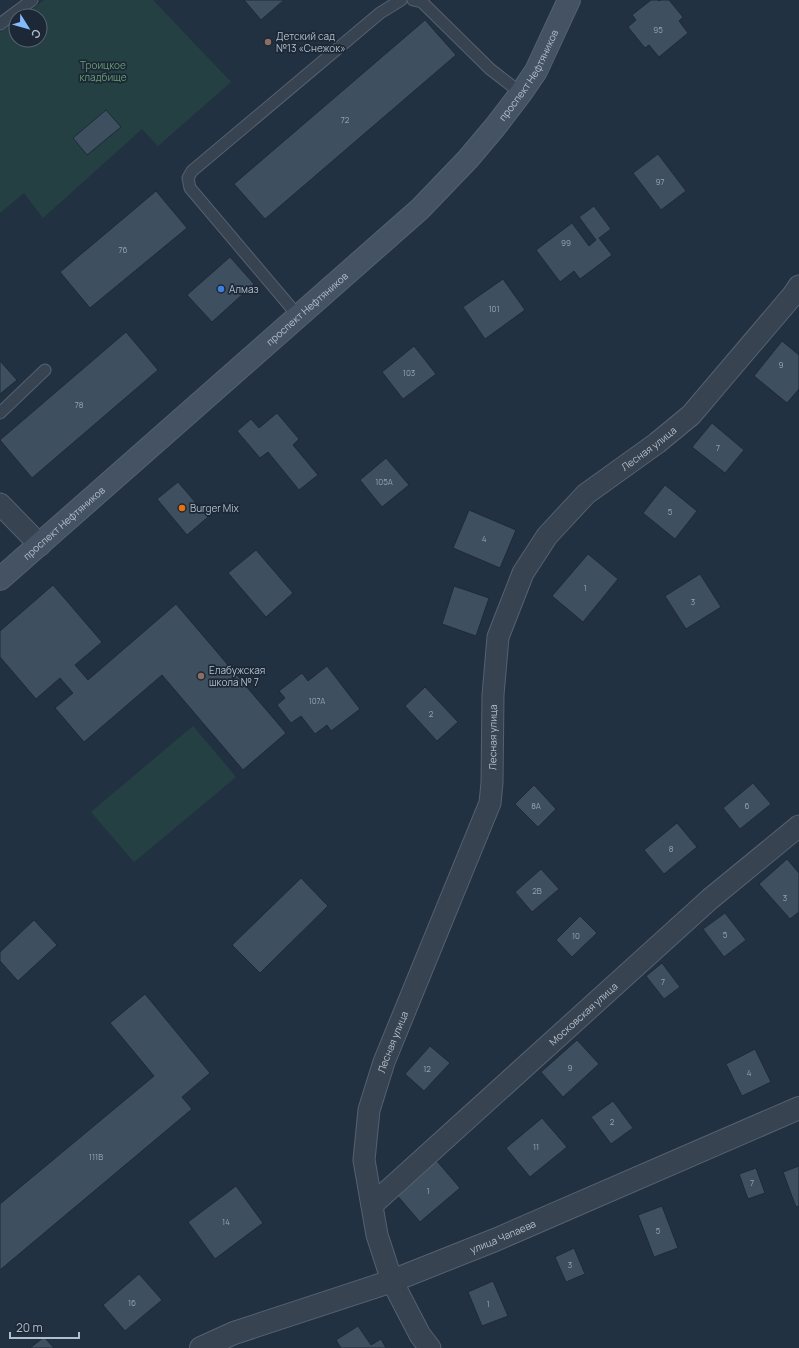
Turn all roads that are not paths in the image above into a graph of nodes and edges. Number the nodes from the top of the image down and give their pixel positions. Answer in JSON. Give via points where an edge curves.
{"nodes":[{"id":1,"x":32,"y":0,"type":"edge"},
{"id":2,"x":401,"y":0,"type":"edge"},
{"id":3,"x":413,"y":0,"type":"edge"},
{"id":4,"x":569,"y":0,"type":"edge"},
{"id":5,"x":0,"y":24,"type":"edge"},
{"id":6,"x":521,"y":93,"type":"junction"},
{"id":7,"x":799,"y":286,"type":"edge"},
{"id":8,"x":299,"y":317,"type":"junction"},
{"id":9,"x":45,"y":370,"type":"dead end"},
{"id":10,"x":0,"y":413,"type":"edge"},
{"id":11,"x":0,"y":504,"type":"edge"},
{"id":12,"x":40,"y":545,"type":"junction"},
{"id":13,"x":0,"y":579,"type":"edge"},
{"id":14,"x":799,"y":826,"type":"edge"},
{"id":15,"x":799,"y":1108,"type":"edge"},
{"id":16,"x":372,"y":1205,"type":"junction"},
{"id":17,"x":392,"y":1281,"type":"junction"},
{"id":18,"x":201,"y":1348,"type":"edge"},
{"id":19,"x":430,"y":1348,"type":"edge"}],
"edges":[{"from":1,"to":5,"type":"lane"},
{"from":2,"to":8,"type":"lane","via":[[380,12],[188,178],[190,188]]},
{"from":3,"to":6,"type":"lane","via":[[422,2],[490,69]]},
{"from":4,"to":6,"type":"main road","name":"проспект Нефтяников","via":[[536,71]]},
{"from":6,"to":8,"type":"main road","name":"проспект Нефтяников","via":[[468,159],[420,209]]},
{"from":7,"to":16,"type":"street","name":"Лесная улица","via":[[691,415],[586,494],[547,536],[524,573],[498,636],[493,695],[490,803],[384,1062],[369,1110],[364,1160]]},
{"from":8,"to":12,"type":"main road","name":"проспект Нефтяников"},
{"from":9,"to":10,"type":"lane"},
{"from":11,"to":12,"type":"street"},
{"from":12,"to":13,"type":"main road","name":"проспект Нефтяников"},
{"from":14,"to":16,"type":"street","name":"Московская улица","via":[[710,898]]},
{"from":15,"to":17,"type":"street","name":"улица Чапаева","via":[[495,1240]]},
{"from":16,"to":17,"type":"street","name":"Лесная улица","via":[[377,1236]]},
{"from":17,"to":18,"type":"street","name":"улица Чапаева","via":[[234,1333]]},
{"from":17,"to":19,"type":"street","name":"Лесная улица","via":[[420,1335]]}]}
